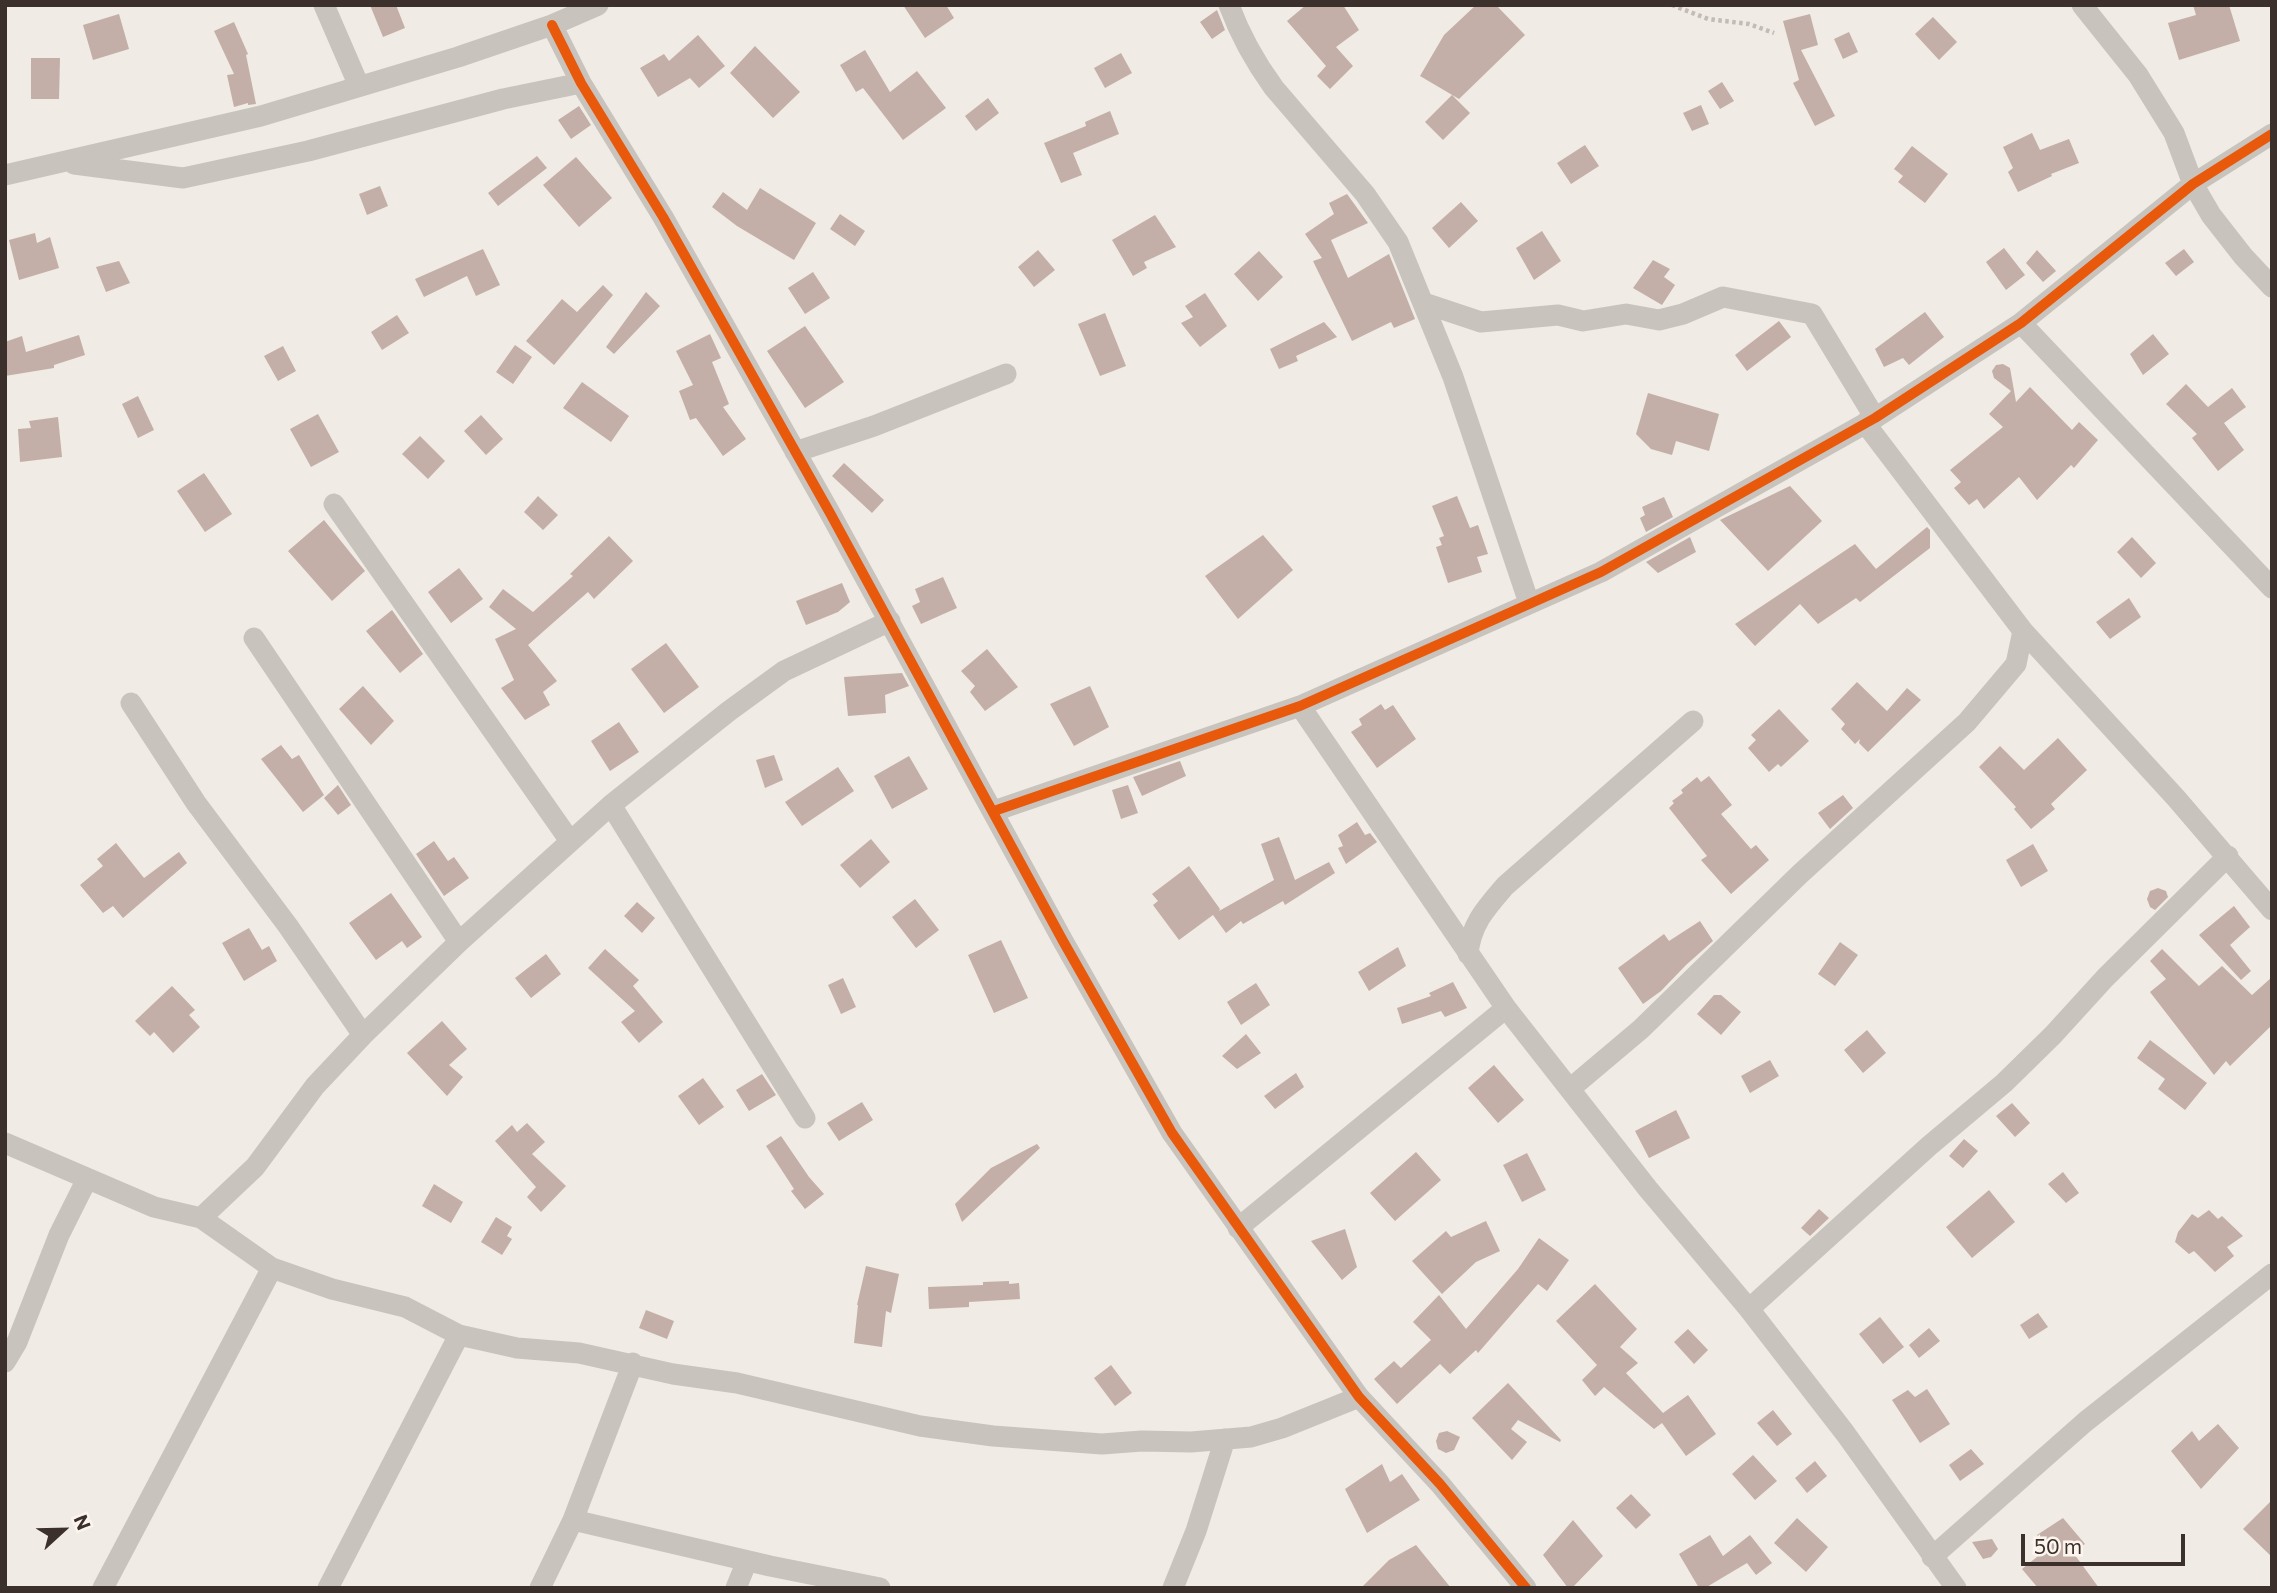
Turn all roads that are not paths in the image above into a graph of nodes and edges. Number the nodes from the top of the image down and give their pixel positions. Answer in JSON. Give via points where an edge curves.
{"nodes":[{"id":1,"x":324,"y":5,"type":"edge"},
{"id":2,"x":598,"y":5,"type":"edge"},
{"id":3,"x":1229,"y":5,"type":"edge"},
{"id":4,"x":2082,"y":5,"type":"edge"},
{"id":5,"x":552,"y":25,"type":"junction"},
{"id":6,"x":582,"y":83,"type":"junction"},
{"id":7,"x":359,"y":86,"type":"junction"},
{"id":8,"x":2272,"y":134,"type":"edge"},
{"id":9,"x":57,"y":162,"type":"junction"},
{"id":10,"x":5,"y":175,"type":"edge"},
{"id":11,"x":2193,"y":184,"type":"junction"},
{"id":12,"x":2272,"y":286,"type":"edge"},
{"id":13,"x":1424,"y":303,"type":"junction"},
{"id":14,"x":2021,"y":323,"type":"junction"},
{"id":15,"x":1006,"y":374,"type":"dead end"},
{"id":16,"x":1870,"y":420,"type":"junction"},
{"id":17,"x":795,"y":452,"type":"junction"},
{"id":18,"x":334,"y":504,"type":"dead end"},
{"id":19,"x":2272,"y":587,"type":"edge"},
{"id":20,"x":1530,"y":603,"type":"junction"},
{"id":21,"x":890,"y":621,"type":"junction"},
{"id":22,"x":2023,"y":631,"type":"junction"},
{"id":23,"x":254,"y":638,"type":"dead end"},
{"id":24,"x":131,"y":704,"type":"dead end"},
{"id":25,"x":1300,"y":706,"type":"junction"},
{"id":26,"x":1693,"y":721,"type":"dead end"},
{"id":27,"x":611,"y":805,"type":"junction"},
{"id":28,"x":994,"y":811,"type":"junction"},
{"id":29,"x":570,"y":841,"type":"junction"},
{"id":30,"x":2228,"y":856,"type":"junction"},
{"id":31,"x":2272,"y":910,"type":"edge"},
{"id":32,"x":459,"y":942,"type":"junction"},
{"id":33,"x":1468,"y":954,"type":"junction"},
{"id":34,"x":1506,"y":1008,"type":"junction"},
{"id":35,"x":363,"y":1035,"type":"junction"},
{"id":36,"x":1571,"y":1088,"type":"junction"},
{"id":37,"x":805,"y":1118,"type":"dead end"},
{"id":38,"x":5,"y":1143,"type":"edge"},
{"id":39,"x":87,"y":1179,"type":"junction"},
{"id":40,"x":201,"y":1219,"type":"junction"},
{"id":41,"x":1238,"y":1228,"type":"junction"},
{"id":42,"x":272,"y":1268,"type":"junction"},
{"id":43,"x":2272,"y":1274,"type":"edge"},
{"id":44,"x":1749,"y":1309,"type":"junction"},
{"id":45,"x":459,"y":1335,"type":"junction"},
{"id":46,"x":5,"y":1362,"type":"edge"},
{"id":47,"x":633,"y":1363,"type":"junction"},
{"id":48,"x":1359,"y":1396,"type":"junction"},
{"id":49,"x":1225,"y":1439,"type":"junction"},
{"id":50,"x":573,"y":1520,"type":"junction"},
{"id":51,"x":1932,"y":1557,"type":"junction"},
{"id":52,"x":747,"y":1561,"type":"junction"},
{"id":53,"x":103,"y":1588,"type":"edge"},
{"id":54,"x":328,"y":1588,"type":"edge"},
{"id":55,"x":540,"y":1588,"type":"edge"},
{"id":56,"x":736,"y":1588,"type":"edge"},
{"id":57,"x":880,"y":1588,"type":"edge"},
{"id":58,"x":1173,"y":1588,"type":"edge"},
{"id":59,"x":1526,"y":1588,"type":"edge"},
{"id":60,"x":1955,"y":1588,"type":"edge"}],
"edges":[{"from":1,"to":7,"type":"street"},
{"from":2,"to":5,"type":"street"},
{"from":3,"to":13,"type":"street","via":[[1267,79],[1366,194],[1398,242]]},
{"from":4,"to":11,"type":"street","via":[[2138,75],[2174,133]]},
{"from":5,"to":6,"type":"street"},
{"from":5,"to":7,"type":"street"},
{"from":6,"to":9,"type":"street","via":[[183,177]]},
{"from":6,"to":17,"type":"street"},
{"from":7,"to":9,"type":"street","via":[[261,116]]},
{"from":8,"to":11,"type":"street"},
{"from":9,"to":10,"type":"street"},
{"from":11,"to":12,"type":"street","via":[[2211,215]]},
{"from":11,"to":14,"type":"street"},
{"from":13,"to":16,"type":"street","via":[[1481,322],[1558,315],[1583,321],[1626,314],[1659,320],[1723,297],[1812,314]]},
{"from":13,"to":20,"type":"street"},
{"from":14,"to":16,"type":"street"},
{"from":14,"to":19,"type":"street"},
{"from":15,"to":17,"type":"street"},
{"from":16,"to":20,"type":"street","via":[[1601,572]]},
{"from":16,"to":22,"type":"street"},
{"from":17,"to":21,"type":"street"},
{"from":18,"to":29,"type":"street"},
{"from":20,"to":25,"type":"street"},
{"from":21,"to":27,"type":"street","via":[[784,671]]},
{"from":21,"to":28,"type":"street"},
{"from":22,"to":30,"type":"street"},
{"from":22,"to":36,"type":"street","via":[[2015,664],[1967,722],[1800,874],[1641,1029]]},
{"from":23,"to":32,"type":"street"},
{"from":24,"to":35,"type":"street","via":[[196,803]]},
{"from":25,"to":28,"type":"street"},
{"from":25,"to":33,"type":"street"},
{"from":26,"to":33,"type":"street","via":[[1505,886],[1482,913],[1470,937]]},
{"from":27,"to":29,"type":"street"},
{"from":27,"to":37,"type":"street"},
{"from":28,"to":41,"type":"street","via":[[1172,1133]]},
{"from":29,"to":32,"type":"street"},
{"from":30,"to":31,"type":"street"},
{"from":30,"to":44,"type":"street","via":[[2004,1083]]},
{"from":32,"to":35,"type":"street"},
{"from":33,"to":34,"type":"street"},
{"from":34,"to":36,"type":"street"},
{"from":34,"to":41,"type":"street"},
{"from":35,"to":40,"type":"street","via":[[315,1086],[254,1167]]},
{"from":36,"to":44,"type":"street"},
{"from":38,"to":39,"type":"street"},
{"from":39,"to":40,"type":"street","via":[[154,1208]]},
{"from":39,"to":46,"type":"street"},
{"from":40,"to":42,"type":"street"},
{"from":41,"to":48,"type":"street"},
{"from":42,"to":45,"type":"street","via":[[405,1307]]},
{"from":42,"to":53,"type":"street"},
{"from":43,"to":51,"type":"street","via":[[2085,1422]]},
{"from":44,"to":51,"type":"street","via":[[1845,1433]]},
{"from":45,"to":47,"type":"street","via":[[517,1348]]},
{"from":45,"to":54,"type":"street"},
{"from":47,"to":49,"type":"street","via":[[920,1426],[993,1436],[1102,1444]]},
{"from":47,"to":50,"type":"street"},
{"from":48,"to":49,"type":"street","via":[[1282,1429]]},
{"from":48,"to":59,"type":"street"},
{"from":49,"to":58,"type":"street"},
{"from":50,"to":52,"type":"street"},
{"from":50,"to":55,"type":"street"},
{"from":51,"to":60,"type":"street"},
{"from":52,"to":56,"type":"street"},
{"from":52,"to":57,"type":"street"}]}
